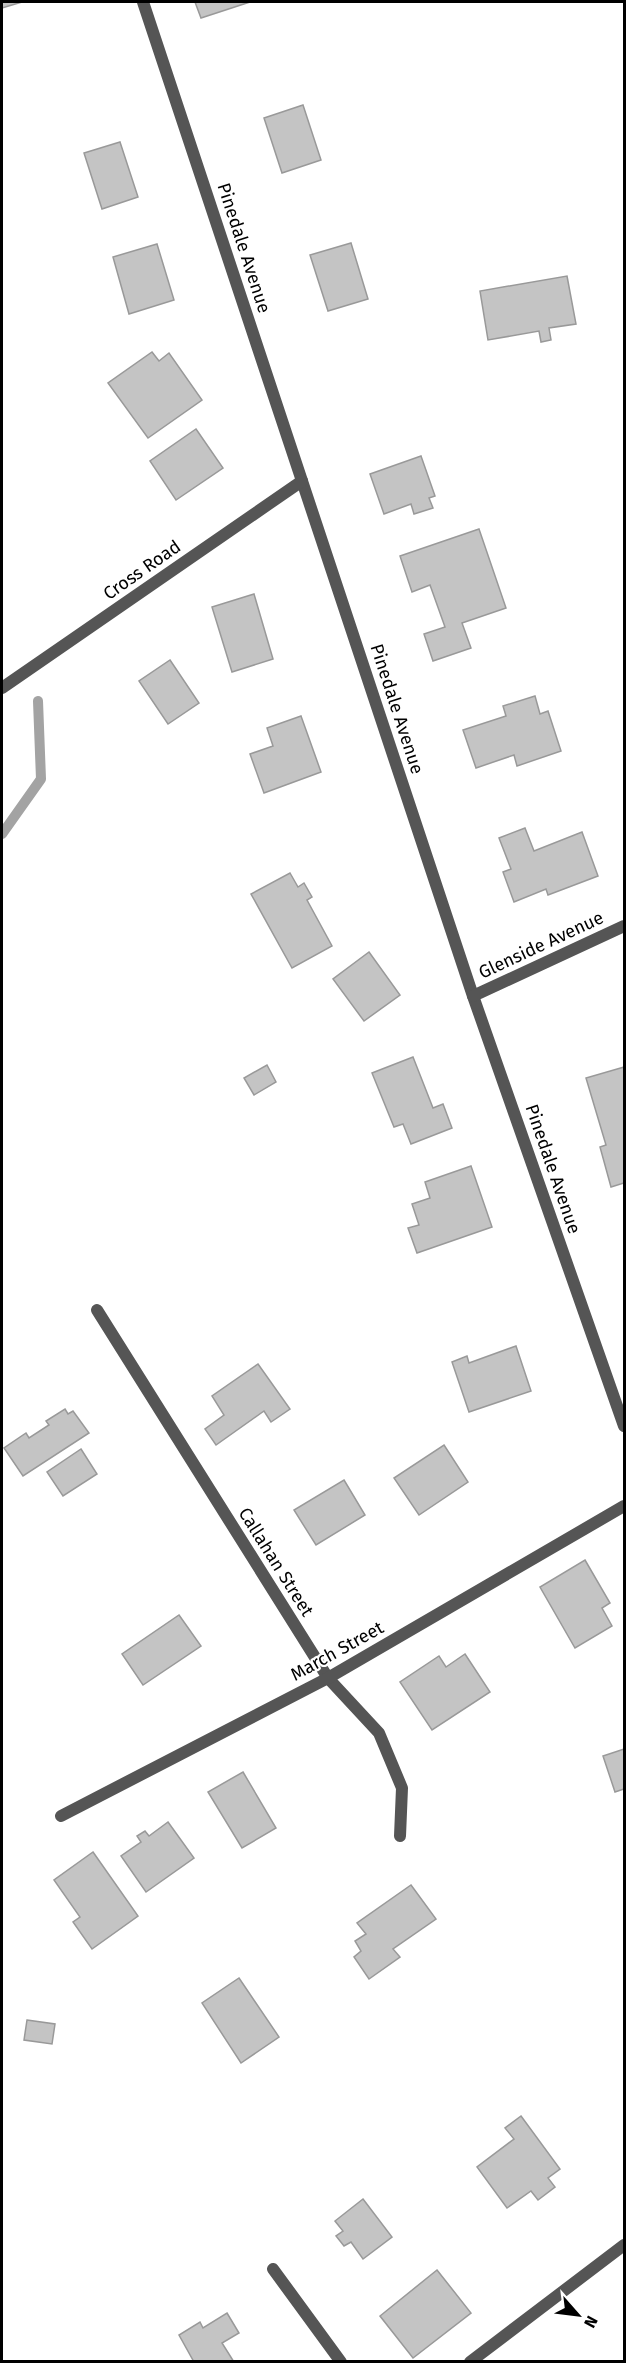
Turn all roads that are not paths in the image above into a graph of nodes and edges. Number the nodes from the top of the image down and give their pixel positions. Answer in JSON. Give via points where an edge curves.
{"nodes":[{"id":1,"x":143,"y":2,"type":"edge"},
{"id":2,"x":302,"y":481,"type":"junction"},
{"id":3,"x":2,"y":688,"type":"edge"},
{"id":4,"x":624,"y":926,"type":"edge"},
{"id":5,"x":473,"y":996,"type":"junction"},
{"id":6,"x":97,"y":1310,"type":"dead end"},
{"id":7,"x":624,"y":1426,"type":"edge"},
{"id":8,"x":624,"y":1506,"type":"edge"},
{"id":9,"x":328,"y":1678,"type":"junction"},
{"id":10,"x":61,"y":1816,"type":"dead end"},
{"id":11,"x":400,"y":1836,"type":"dead end"},
{"id":12,"x":624,"y":2246,"type":"edge"},
{"id":13,"x":273,"y":2269,"type":"dead end"},
{"id":14,"x":341,"y":2361,"type":"edge"},
{"id":15,"x":471,"y":2361,"type":"edge"}],
"edges":[{"from":1,"to":2,"type":"street","name":"Pinedale Avenue"},
{"from":2,"to":3,"type":"street","name":"Cross Road"},
{"from":2,"to":5,"type":"street","name":"Pinedale Avenue"},
{"from":4,"to":5,"type":"street","name":"Glenside Avenue"},
{"from":5,"to":7,"type":"street","name":"Pinedale Avenue"},
{"from":6,"to":9,"type":"street","name":"Callahan Street"},
{"from":8,"to":9,"type":"street","name":"March Street"},
{"from":9,"to":10,"type":"street","name":"March Street"},
{"from":9,"to":11,"type":"street","name":"Callahan Street","via":[[379,1733],[402,1788]]},
{"from":12,"to":15,"type":"street"},
{"from":13,"to":14,"type":"street"}]}
